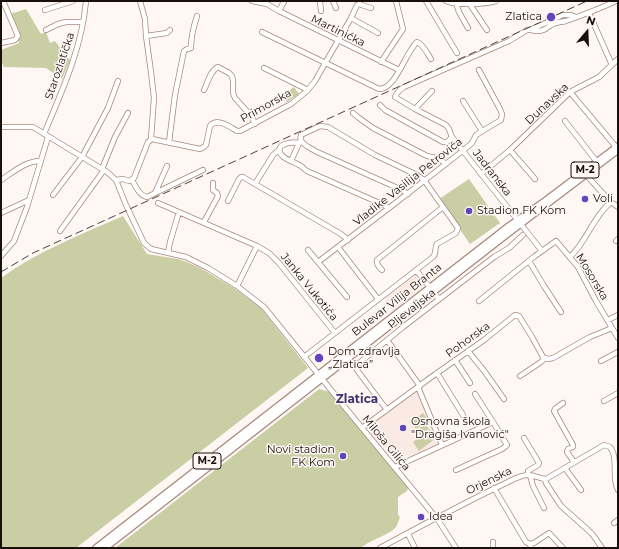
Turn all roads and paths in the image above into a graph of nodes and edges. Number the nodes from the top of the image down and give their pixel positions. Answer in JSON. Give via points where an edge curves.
{"nodes":[{"id":1,"x":3,"y":1,"type":"edge"},
{"id":2,"x":73,"y":1,"type":"edge"},
{"id":3,"x":86,"y":1,"type":"edge"},
{"id":4,"x":140,"y":1,"type":"edge"},
{"id":5,"x":252,"y":1,"type":"edge"},
{"id":6,"x":284,"y":1,"type":"edge"},
{"id":7,"x":320,"y":1,"type":"edge"},
{"id":8,"x":333,"y":1,"type":"edge"},
{"id":9,"x":396,"y":1,"type":"edge"},
{"id":10,"x":426,"y":1,"type":"edge"},
{"id":11,"x":446,"y":1,"type":"edge"},
{"id":12,"x":496,"y":1,"type":"edge"},
{"id":13,"x":616,"y":1,"type":"edge"},
{"id":14,"x":463,"y":2,"type":"edge"},
{"id":15,"x":456,"y":3,"type":"junction"},
{"id":16,"x":469,"y":3,"type":"junction"},
{"id":17,"x":336,"y":8,"type":"dead end"},
{"id":18,"x":371,"y":8,"type":"dead end"},
{"id":19,"x":45,"y":10,"type":"dead end"},
{"id":20,"x":279,"y":11,"type":"junction"},
{"id":21,"x":321,"y":11,"type":"dead end"},
{"id":22,"x":589,"y":13,"type":"junction"},
{"id":23,"x":197,"y":16,"type":"dead end"},
{"id":24,"x":351,"y":18,"type":"junction"},
{"id":25,"x":83,"y":22,"type":"junction"},
{"id":26,"x":468,"y":28,"type":"dead end"},
{"id":27,"x":46,"y":30,"type":"dead end"},
{"id":28,"x":170,"y":30,"type":"dead end"},
{"id":29,"x":486,"y":30,"type":"dead end"},
{"id":30,"x":262,"y":32,"type":"dead end"},
{"id":31,"x":378,"y":32,"type":"dead end"},
{"id":32,"x":146,"y":36,"type":"junction"},
{"id":33,"x":338,"y":40,"type":"junction"},
{"id":34,"x":1,"y":43,"type":"edge"},
{"id":35,"x":457,"y":53,"type":"dead end"},
{"id":36,"x":431,"y":58,"type":"dead end"},
{"id":37,"x":618,"y":60,"type":"edge"},
{"id":38,"x":381,"y":62,"type":"junction"},
{"id":39,"x":326,"y":63,"type":"junction"},
{"id":40,"x":612,"y":65,"type":"junction"},
{"id":41,"x":264,"y":68,"type":"dead end"},
{"id":42,"x":399,"y":70,"type":"junction"},
{"id":43,"x":479,"y":70,"type":"dead end"},
{"id":44,"x":118,"y":81,"type":"dead end"},
{"id":45,"x":204,"y":90,"type":"dead end"},
{"id":46,"x":308,"y":90,"type":"junction"},
{"id":47,"x":432,"y":91,"type":"dead end"},
{"id":48,"x":570,"y":92,"type":"junction"},
{"id":49,"x":463,"y":101,"type":"dead end"},
{"id":50,"x":380,"y":105,"type":"dead end"},
{"id":51,"x":415,"y":109,"type":"junction"},
{"id":52,"x":353,"y":113,"type":"dead end"},
{"id":53,"x":128,"y":114,"type":"dead end"},
{"id":54,"x":565,"y":121,"type":"dead end"},
{"id":55,"x":255,"y":124,"type":"junction"},
{"id":56,"x":1,"y":127,"type":"edge"},
{"id":57,"x":482,"y":131,"type":"junction"},
{"id":58,"x":46,"y":135,"type":"junction"},
{"id":59,"x":452,"y":137,"type":"junction"},
{"id":60,"x":151,"y":140,"type":"junction"},
{"id":61,"x":169,"y":142,"type":"junction"},
{"id":62,"x":300,"y":142,"type":"junction"},
{"id":63,"x":617,"y":148,"type":"edge"},
{"id":64,"x":280,"y":150,"type":"junction"},
{"id":65,"x":510,"y":150,"type":"junction"},
{"id":66,"x":463,"y":151,"type":"junction"},
{"id":67,"x":82,"y":157,"type":"junction"},
{"id":68,"x":41,"y":161,"type":"junction"},
{"id":69,"x":291,"y":161,"type":"junction"},
{"id":70,"x":597,"y":162,"type":"junction"},
{"id":71,"x":446,"y":164,"type":"junction"},
{"id":72,"x":167,"y":166,"type":"dead end"},
{"id":73,"x":103,"y":169,"type":"junction"},
{"id":74,"x":203,"y":170,"type":"dead end"},
{"id":75,"x":481,"y":174,"type":"junction"},
{"id":76,"x":586,"y":175,"type":"junction"},
{"id":77,"x":535,"y":179,"type":"dead end"},
{"id":78,"x":1,"y":180,"type":"edge"},
{"id":79,"x":116,"y":180,"type":"junction"},
{"id":80,"x":132,"y":180,"type":"junction"},
{"id":81,"x":424,"y":180,"type":"junction"},
{"id":82,"x":213,"y":183,"type":"dead end"},
{"id":83,"x":255,"y":184,"type":"junction"},
{"id":84,"x":155,"y":192,"type":"junction"},
{"id":85,"x":408,"y":194,"type":"junction"},
{"id":86,"x":53,"y":195,"type":"dead end"},
{"id":87,"x":29,"y":200,"type":"junction"},
{"id":88,"x":228,"y":201,"type":"dead end"},
{"id":89,"x":611,"y":202,"type":"junction"},
{"id":90,"x":158,"y":203,"type":"dead end"},
{"id":91,"x":443,"y":207,"type":"junction"},
{"id":92,"x":618,"y":207,"type":"edge"},
{"id":93,"x":389,"y":208,"type":"junction"},
{"id":94,"x":179,"y":212,"type":"junction"},
{"id":95,"x":1,"y":213,"type":"edge"},
{"id":96,"x":204,"y":222,"type":"junction"},
{"id":97,"x":519,"y":222,"type":"junction"},
{"id":98,"x":60,"y":231,"type":"dead end"},
{"id":99,"x":523,"y":235,"type":"dead end"},
{"id":100,"x":348,"y":240,"type":"junction"},
{"id":101,"x":257,"y":246,"type":"junction"},
{"id":102,"x":338,"y":248,"type":"junction"},
{"id":103,"x":308,"y":250,"type":"dead end"},
{"id":104,"x":542,"y":251,"type":"junction"},
{"id":105,"x":168,"y":253,"type":"junction"},
{"id":106,"x":1,"y":256,"type":"edge"},
{"id":107,"x":570,"y":257,"type":"junction"},
{"id":108,"x":529,"y":261,"type":"junction"},
{"id":109,"x":318,"y":262,"type":"junction"},
{"id":110,"x":382,"y":270,"type":"dead end"},
{"id":111,"x":416,"y":270,"type":"junction"},
{"id":112,"x":237,"y":286,"type":"junction"},
{"id":113,"x":432,"y":290,"type":"junction"},
{"id":114,"x":347,"y":297,"type":"dead end"},
{"id":115,"x":378,"y":299,"type":"junction"},
{"id":116,"x":439,"y":299,"type":"junction"},
{"id":117,"x":479,"y":301,"type":"dead end"},
{"id":118,"x":561,"y":312,"type":"dead end"},
{"id":119,"x":618,"y":315,"type":"edge"},
{"id":120,"x":608,"y":320,"type":"junction"},
{"id":121,"x":612,"y":328,"type":"junction"},
{"id":122,"x":335,"y":333,"type":"junction"},
{"id":123,"x":618,"y":338,"type":"edge"},
{"id":124,"x":388,"y":340,"type":"junction"},
{"id":125,"x":468,"y":351,"type":"junction"},
{"id":126,"x":618,"y":352,"type":"edge"},
{"id":127,"x":304,"y":357,"type":"junction"},
{"id":128,"x":545,"y":358,"type":"junction"},
{"id":129,"x":455,"y":360,"type":"junction"},
{"id":130,"x":601,"y":361,"type":"dead end"},
{"id":131,"x":437,"y":373,"type":"junction"},
{"id":132,"x":320,"y":376,"type":"junction"},
{"id":133,"x":520,"y":376,"type":"dead end"},
{"id":134,"x":470,"y":383,"type":"dead end"},
{"id":135,"x":419,"y":387,"type":"junction"},
{"id":136,"x":618,"y":393,"type":"edge"},
{"id":137,"x":475,"y":394,"type":"dead end"},
{"id":138,"x":504,"y":399,"type":"dead end"},
{"id":139,"x":604,"y":401,"type":"dead end"},
{"id":140,"x":563,"y":403,"type":"dead end"},
{"id":141,"x":387,"y":410,"type":"junction"},
{"id":142,"x":463,"y":414,"type":"dead end"},
{"id":143,"x":493,"y":422,"type":"junction"},
{"id":144,"x":362,"y":428,"type":"junction"},
{"id":145,"x":524,"y":438,"type":"dead end"},
{"id":146,"x":442,"y":445,"type":"junction"},
{"id":147,"x":616,"y":456,"type":"edge"},
{"id":148,"x":574,"y":462,"type":"junction"},
{"id":149,"x":395,"y":467,"type":"junction"},
{"id":150,"x":565,"y":468,"type":"junction"},
{"id":151,"x":456,"y":470,"type":"dead end"},
{"id":152,"x":529,"y":475,"type":"junction"},
{"id":153,"x":545,"y":479,"type":"junction"},
{"id":154,"x":494,"y":488,"type":"junction"},
{"id":155,"x":618,"y":489,"type":"edge"},
{"id":156,"x":581,"y":490,"type":"dead end"},
{"id":157,"x":544,"y":508,"type":"dead end"},
{"id":158,"x":436,"y":518,"type":"junction"},
{"id":159,"x":408,"y":534,"type":"junction"},
{"id":160,"x":493,"y":542,"type":"dead end"},
{"id":161,"x":530,"y":546,"type":"edge"},
{"id":162,"x":96,"y":548,"type":"edge"},
{"id":163,"x":105,"y":548,"type":"edge"},
{"id":164,"x":380,"y":548,"type":"edge"},
{"id":165,"x":415,"y":548,"type":"edge"},
{"id":166,"x":456,"y":548,"type":"edge"},
{"id":167,"x":493,"y":548,"type":"edge"},
{"id":168,"x":563,"y":548,"type":"edge"},
{"id":169,"x":602,"y":548,"type":"edge"}],
"edges":[{"from":1,"to":34,"type":"street","via":[[18,36],[16,40]]},
{"from":2,"to":19,"type":"street"},
{"from":3,"to":25,"type":"street","name":"Starozlatička"},
{"from":4,"to":32,"type":"street"},
{"from":5,"to":20,"type":"street","name":"Martinićka","via":[[266,4]]},
{"from":6,"to":20,"type":"street"},
{"from":7,"to":21,"type":"street"},
{"from":8,"to":17,"type":"street"},
{"from":9,"to":38,"type":"street","via":[[402,29]]},
{"from":10,"to":35,"type":"street"},
{"from":11,"to":15,"type":"street"},
{"from":12,"to":16,"type":"street"},
{"from":13,"to":22,"type":"street"},
{"from":14,"to":15,"type":"street"},
{"from":14,"to":16,"type":"street"},
{"from":15,"to":26,"type":"street"},
{"from":16,"to":29,"type":"street"},
{"from":18,"to":24,"type":"street","name":"Primorska","via":[[358,4]]},
{"from":20,"to":33,"type":"street","name":"Martinićka"},
{"from":22,"to":40,"type":"street"},
{"from":22,"to":51,"type":"street","name":"Jadranska","via":[[555,23],[537,32],[530,30],[397,92],[395,97]]},
{"from":23,"to":61,"type":"street","via":[[191,48],[184,51]]},
{"from":24,"to":31,"type":"street"},
{"from":24,"to":33,"type":"street","name":"Primorska"},
{"from":25,"to":27,"type":"street","via":[[66,22]]},
{"from":25,"to":58,"type":"street","name":"Starozlatička","via":[[73,62]]},
{"from":28,"to":32,"type":"street","via":[[167,33]]},
{"from":30,"to":39,"type":"street"},
{"from":32,"to":60,"type":"street","via":[[154,98]]},
{"from":33,"to":38,"type":"street","name":"Martinićka"},
{"from":33,"to":39,"type":"street","name":"Primorska"},
{"from":36,"to":42,"type":"street","via":[[417,42]]},
{"from":37,"to":40,"type":"street","name":"Dunavska"},
{"from":38,"to":42,"type":"street","name":"Martinićka"},
{"from":39,"to":42,"type":"street","via":[[378,88],[383,88],[391,82]]},
{"from":39,"to":46,"type":"street","name":"Primorska"},
{"from":40,"to":48,"type":"street","name":"Dunavska","via":[[599,77]]},
{"from":41,"to":46,"type":"street"},
{"from":43,"to":57,"type":"street","name":"Vladike Vasilija Petrovića","via":[[498,102],[502,114],[500,121]]},
{"from":44,"to":67,"type":"street","via":[[108,108]]},
{"from":45,"to":55,"type":"street","via":[[215,68],[218,67],[229,74],[233,79],[235,98]]},
{"from":46,"to":55,"type":"street","name":"Primorska","via":[[291,104]]},
{"from":47,"to":51,"type":"street"},
{"from":48,"to":63,"type":"street"},
{"from":48,"to":65,"type":"street","name":"Dunavska"},
{"from":49,"to":57,"type":"street"},
{"from":50,"to":59,"type":"street","via":[[443,142]]},
{"from":51,"to":59,"type":"street","name":"Jadranska","via":[[446,125]]},
{"from":52,"to":71,"type":"street","via":[[373,128]]},
{"from":53,"to":73,"type":"street"},
{"from":54,"to":70,"type":"street"},
{"from":55,"to":61,"type":"street","name":"Primorska","via":[[237,131],[219,122],[214,123],[210,126],[206,145],[202,148]]},
{"from":56,"to":58,"type":"street","via":[[33,127]]},
{"from":57,"to":66,"type":"street","name":"Vladike Vasilija Petrovića"},
{"from":58,"to":67,"type":"street"},
{"from":58,"to":68,"type":"street","name":"Starozlatička"},
{"from":59,"to":66,"type":"street","name":"Jadranska"},
{"from":60,"to":61,"type":"street","name":"Primorska"},
{"from":60,"to":80,"type":"street"},
{"from":62,"to":64,"type":"street","via":[[284,144]]},
{"from":62,"to":69,"type":"street"},
{"from":62,"to":81,"type":"street","via":[[301,135],[320,126],[330,128]]},
{"from":62,"to":85,"type":"street"},
{"from":63,"to":70,"type":"main road","name":"Bulevar Vilija Branta","number":"M-2"},
{"from":63,"to":76,"type":"main road","name":"Bulevar Vilija Branta","number":"M-2"},
{"from":64,"to":69,"type":"street","via":[[283,157]]},
{"from":64,"to":83,"type":"street","via":[[273,155]]},
{"from":65,"to":75,"type":"street","name":"Dunavska"},
{"from":65,"to":77,"type":"street"},
{"from":66,"to":71,"type":"street","name":"Vladike Vasilija Petrovića"},
{"from":66,"to":75,"type":"street","name":"Jadranska"},
{"from":67,"to":73,"type":"street"},
{"from":67,"to":86,"type":"street"},
{"from":68,"to":78,"type":"street","via":[[34,161],[21,167]]},
{"from":68,"to":87,"type":"street","name":"Starozlatička"},
{"from":69,"to":93,"type":"street","via":[[307,171]]},
{"from":70,"to":97,"type":"main road","name":"Bulevar Vilija Branta","number":"M-2"},
{"from":71,"to":81,"type":"street","name":"Vladike Vasilija Petrovića"},
{"from":72,"to":84,"type":"street"},
{"from":73,"to":79,"type":"street"},
{"from":73,"to":98,"type":"street"},
{"from":74,"to":84,"type":"street"},
{"from":75,"to":97,"type":"street","name":"Jadranska"},
{"from":76,"to":89,"type":"street"},
{"from":76,"to":97,"type":"main road","name":"Bulevar Vilija Branta","number":"M-2"},
{"from":79,"to":80,"type":"street"},
{"from":79,"to":105,"type":"street","name":"Miloša Gilića","via":[[144,243],[151,249]]},
{"from":80,"to":84,"type":"street","via":[[143,196],[147,197]]},
{"from":81,"to":85,"type":"street","name":"Vladike Vasilija Petrovića"},
{"from":81,"to":91,"type":"street"},
{"from":82,"to":96,"type":"street","via":[[213,190],[218,196]]},
{"from":83,"to":88,"type":"street","via":[[241,177]]},
{"from":83,"to":100,"type":"street"},
{"from":85,"to":93,"type":"street","name":"Vladike Vasilija Petrovića"},
{"from":87,"to":95,"type":"street"},
{"from":87,"to":106,"type":"street","name":"Starozlatička","via":[[14,241]]},
{"from":89,"to":92,"type":"street"},
{"from":89,"to":107,"type":"street"},
{"from":90,"to":94,"type":"street","name":"Janka Vukotića"},
{"from":91,"to":110,"type":"street","via":[[377,260],[377,265]]},
{"from":91,"to":111,"type":"street","via":[[458,228],[456,233],[437,244],[434,256]]},
{"from":93,"to":100,"type":"street","name":"Vladike Vasilija Petrovića"},
{"from":94,"to":96,"type":"street","name":"Janka Vukotića"},
{"from":94,"to":105,"type":"street"},
{"from":96,"to":101,"type":"street","name":"Janka Vukotića"},
{"from":97,"to":104,"type":"street"},
{"from":97,"to":113,"type":"main road","name":"Bulevar Vilija Branta","number":"M-2"},
{"from":99,"to":116,"type":"street","name":"Pljevaljska"},
{"from":100,"to":102,"type":"street","name":"Vladike Vasilija Petrovića"},
{"from":101,"to":112,"type":"street"},
{"from":101,"to":122,"type":"street","name":"Janka Vukotića","via":[[279,263]]},
{"from":102,"to":109,"type":"street","name":"Vladike Vasilija Petrovića"},
{"from":102,"to":115,"type":"street"},
{"from":103,"to":109,"type":"street"},
{"from":104,"to":107,"type":"street","name":"Mosorska","via":[[556,241]]},
{"from":104,"to":108,"type":"street"},
{"from":105,"to":112,"type":"street","name":"Miloša Gilića","via":[[191,259]]},
{"from":107,"to":120,"type":"street","name":"Mosorska"},
{"from":108,"to":117,"type":"street"},
{"from":108,"to":118,"type":"street"},
{"from":109,"to":114,"type":"street"},
{"from":111,"to":113,"type":"street"},
{"from":111,"to":115,"type":"street"},
{"from":112,"to":127,"type":"street","name":"Miloša Gilića","via":[[264,307]]},
{"from":113,"to":116,"type":"street"},
{"from":113,"to":132,"type":"main road","name":"Bulevar Vilija Branta","number":"M-2"},
{"from":115,"to":122,"type":"street"},
{"from":116,"to":124,"type":"street","name":"Pljevaljska"},
{"from":119,"to":120,"type":"street"},
{"from":120,"to":121,"type":"street","name":"Mosorska"},
{"from":121,"to":123,"type":"street","name":"Mosorska"},
{"from":121,"to":128,"type":"street","via":[[590,336],[553,358]]},
{"from":122,"to":127,"type":"street"},
{"from":124,"to":135,"type":"street"},
{"from":124,"to":141,"type":"street","name":"Pljevaljska","via":[[356,367]]},
{"from":125,"to":128,"type":"street","name":"Pohorska","via":[[517,315]]},
{"from":125,"to":129,"type":"street","name":"Pohorska"},
{"from":125,"to":138,"type":"street"},
{"from":126,"to":130,"type":"street"},
{"from":127,"to":132,"type":"street","name":"Miloša Gilića"},
{"from":128,"to":133,"type":"street"},
{"from":129,"to":131,"type":"street","name":"Pohorska"},
{"from":129,"to":134,"type":"street"},
{"from":131,"to":135,"type":"street","name":"Pohorska"},
{"from":131,"to":142,"type":"street"},
{"from":132,"to":144,"type":"street","name":"Miloša Gilića"},
{"from":132,"to":162,"type":"main road","name":"Bulevar Vilija Branta","number":"M-2"},
{"from":132,"to":163,"type":"main road","name":"Bulevar Vilija Branta","number":"M-2"},
{"from":135,"to":141,"type":"street","name":"Pohorska"},
{"from":135,"to":146,"type":"street"},
{"from":136,"to":139,"type":"street"},
{"from":137,"to":143,"type":"street"},
{"from":140,"to":148,"type":"street","via":[[554,411],[572,443],[567,452]]},
{"from":141,"to":144,"type":"street","name":"Pohorska"},
{"from":143,"to":146,"type":"street"},
{"from":143,"to":151,"type":"street","via":[[506,446]]},
{"from":144,"to":149,"type":"street","name":"Miloša Gilića"},
{"from":145,"to":152,"type":"street","via":[[539,462],[528,470]]},
{"from":146,"to":149,"type":"street"},
{"from":147,"to":148,"type":"street","via":[[609,446],[604,445]]},
{"from":147,"to":155,"type":"street"},
{"from":148,"to":150,"type":"street"},
{"from":149,"to":158,"type":"street","name":"Miloša Gilića"},
{"from":150,"to":153,"type":"street"},
{"from":150,"to":156,"type":"street"},
{"from":152,"to":153,"type":"street","name":"Orjenska"},
{"from":152,"to":154,"type":"street","name":"Orjenska"},
{"from":152,"to":157,"type":"street"},
{"from":153,"to":169,"type":"street","via":[[561,506],[593,535]]},
{"from":154,"to":158,"type":"street","name":"Orjenska"},
{"from":154,"to":161,"type":"street"},
{"from":158,"to":159,"type":"street","name":"Orjenska"},
{"from":158,"to":166,"type":"street","name":"Miloša Gilića"},
{"from":159,"to":164,"type":"street","name":"Orjenska"},
{"from":159,"to":165,"type":"street"},
{"from":160,"to":167,"type":"street"},
{"from":161,"to":168,"type":"street","via":[[549,533]]}]}
